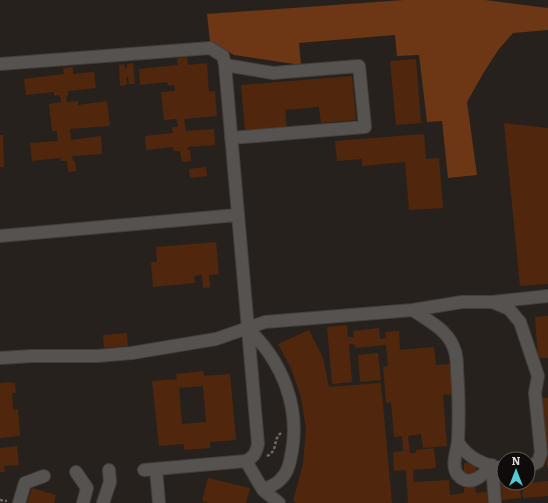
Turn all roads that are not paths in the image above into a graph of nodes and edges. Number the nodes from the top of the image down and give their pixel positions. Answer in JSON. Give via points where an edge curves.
{"nodes":[{"id":1,"x":0,"y":64,"type":"edge"},
{"id":2,"x":225,"y":65,"type":"junction"},
{"id":3,"x":231,"y":138,"type":"junction"},
{"id":4,"x":237,"y":215,"type":"junction"},
{"id":5,"x":0,"y":236,"type":"edge"},
{"id":6,"x":548,"y":296,"type":"edge"},
{"id":7,"x":492,"y":302,"type":"junction"},
{"id":8,"x":413,"y":310,"type":"junction"},
{"id":9,"x":248,"y":329,"type":"junction"},
{"id":10,"x":0,"y":358,"type":"edge"},
{"id":11,"x":458,"y":442,"type":"junction"},
{"id":12,"x":250,"y":459,"type":"junction"},
{"id":13,"x":536,"y":463,"type":"edge"},
{"id":14,"x":492,"y":465,"type":"junction"},
{"id":15,"x":496,"y":466,"type":"edge"},
{"id":16,"x":109,"y":470,"type":"dead end"},
{"id":17,"x":76,"y":472,"type":"dead end"},
{"id":18,"x":44,"y":476,"type":"dead end"},
{"id":19,"x":263,"y":490,"type":"junction"},
{"id":20,"x":19,"y":503,"type":"edge"},
{"id":21,"x":83,"y":503,"type":"edge"},
{"id":22,"x":103,"y":503,"type":"edge"},
{"id":23,"x":159,"y":503,"type":"edge"},
{"id":24,"x":279,"y":503,"type":"edge"},
{"id":25,"x":495,"y":503,"type":"edge"}],
"edges":[{"from":1,"to":2,"type":"street","via":[[210,48],[223,56]]},
{"from":2,"to":3,"type":"street"},
{"from":2,"to":3,"type":"street","via":[[273,73],[359,66],[365,127]]},
{"from":3,"to":4,"type":"street"},
{"from":4,"to":5,"type":"street"},
{"from":4,"to":9,"type":"street"},
{"from":6,"to":7,"type":"street"},
{"from":7,"to":8,"type":"street","via":[[462,302]]},
{"from":7,"to":13,"type":"street","via":[[509,309],[520,322],[538,376],[535,392],[541,453]]},
{"from":8,"to":9,"type":"street","via":[[266,322]]},
{"from":8,"to":11,"type":"street","via":[[443,332],[453,346],[459,394]]},
{"from":9,"to":10,"type":"street","via":[[216,339],[132,353]]},
{"from":9,"to":12,"type":"street","via":[[258,444],[257,451]]},
{"from":9,"to":19,"type":"street","via":[[273,358],[287,385],[292,412],[294,439],[289,466],[281,480]]},
{"from":11,"to":14,"type":"street","via":[[464,452]]},
{"from":11,"to":14,"type":"street","via":[[455,466],[457,474],[465,480],[480,477]]},
{"from":12,"to":19,"type":"street"},
{"from":12,"to":23,"type":"street","via":[[150,470]]},
{"from":14,"to":15,"type":"street"},
{"from":14,"to":25,"type":"street"},
{"from":16,"to":22,"type":"street","via":[[110,482]]},
{"from":17,"to":21,"type":"street","via":[[87,488]]},
{"from":18,"to":20,"type":"street","via":[[25,483]]},
{"from":19,"to":24,"type":"street"}]}
